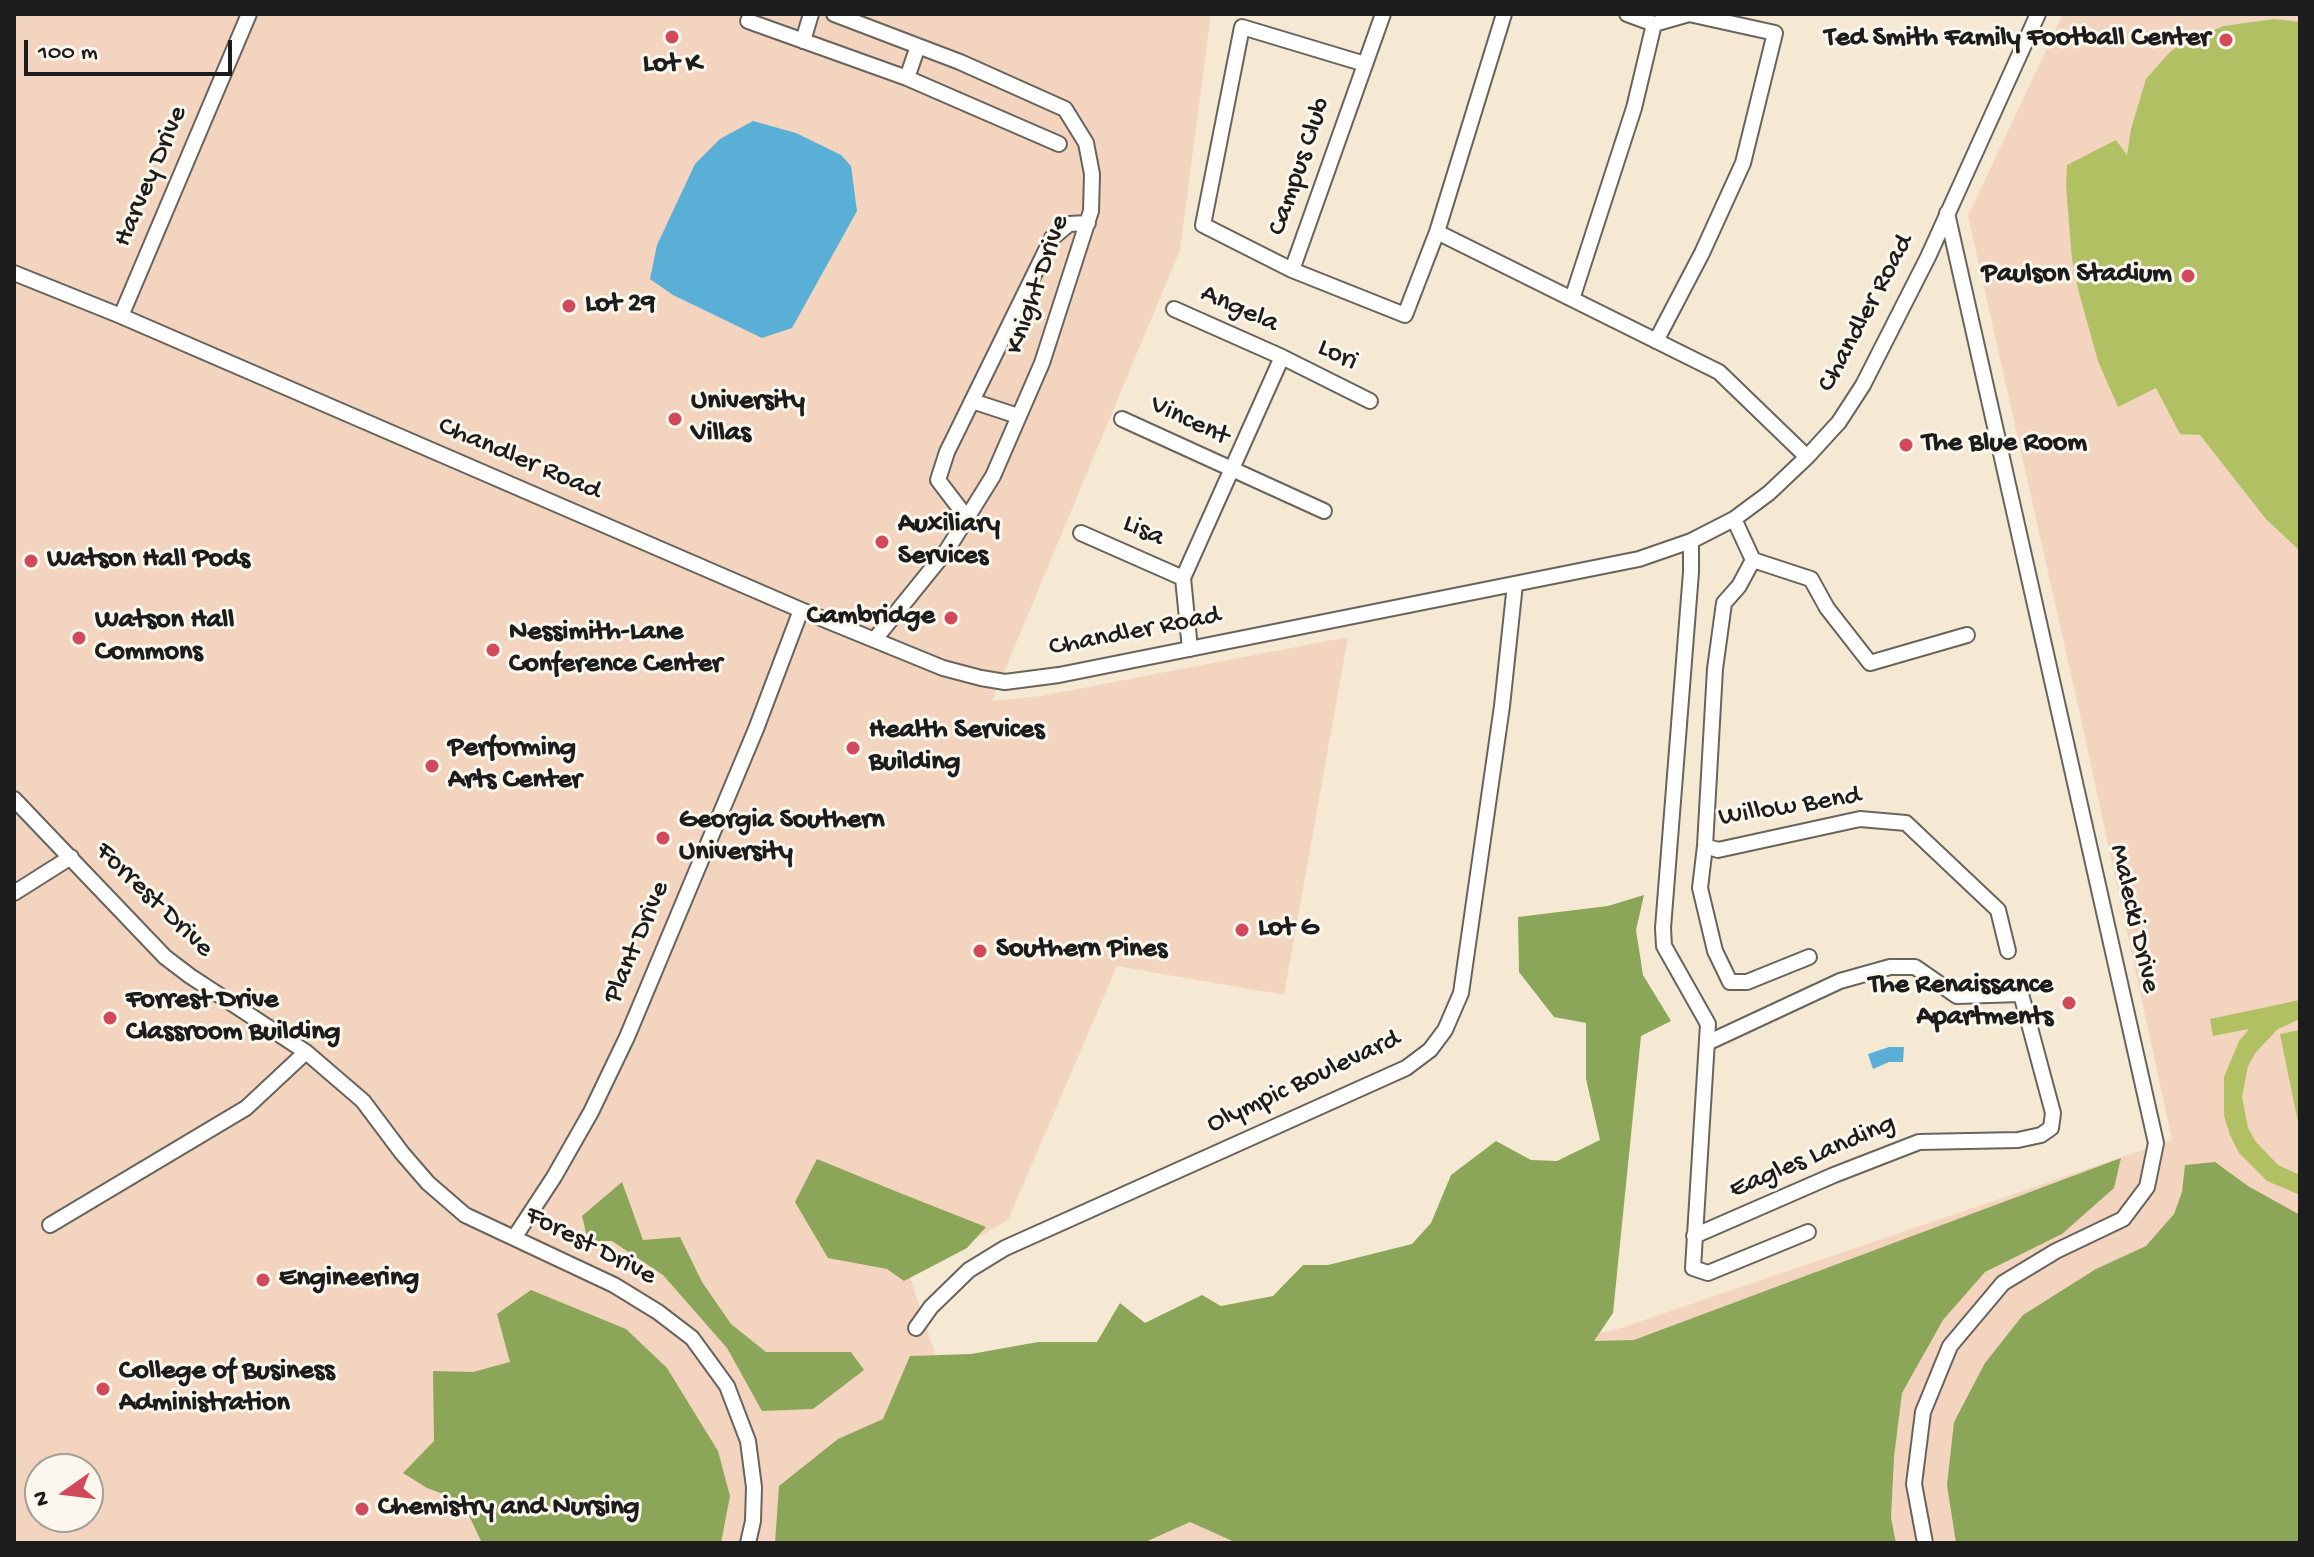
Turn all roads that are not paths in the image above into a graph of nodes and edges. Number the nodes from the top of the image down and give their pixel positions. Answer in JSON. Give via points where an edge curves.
{"nodes":[{"id":1,"x":249,"y":14,"type":"edge"},
{"id":2,"x":811,"y":14,"type":"edge"},
{"id":3,"x":834,"y":14,"type":"edge"},
{"id":4,"x":1383,"y":14,"type":"edge"},
{"id":5,"x":1504,"y":14,"type":"edge"},
{"id":6,"x":1627,"y":14,"type":"edge"},
{"id":7,"x":2038,"y":14,"type":"edge"},
{"id":8,"x":748,"y":21,"type":"dead end"},
{"id":9,"x":1654,"y":24,"type":"junction"},
{"id":10,"x":803,"y":41,"type":"junction"},
{"id":11,"x":918,"y":46,"type":"junction"},
{"id":12,"x":1365,"y":64,"type":"junction"},
{"id":13,"x":907,"y":78,"type":"junction"},
{"id":14,"x":1059,"y":144,"type":"dead end"},
{"id":15,"x":1947,"y":213,"type":"junction"},
{"id":16,"x":1088,"y":223,"type":"junction"},
{"id":17,"x":1437,"y":232,"type":"junction"},
{"id":18,"x":1292,"y":270,"type":"junction"},
{"id":19,"x":14,"y":273,"type":"edge"},
{"id":20,"x":1572,"y":299,"type":"junction"},
{"id":21,"x":1174,"y":309,"type":"dead end"},
{"id":22,"x":121,"y":316,"type":"junction"},
{"id":23,"x":1656,"y":341,"type":"junction"},
{"id":24,"x":1282,"y":357,"type":"junction"},
{"id":25,"x":972,"y":401,"type":"junction"},
{"id":26,"x":1370,"y":401,"type":"dead end"},
{"id":27,"x":1018,"y":416,"type":"junction"},
{"id":28,"x":1122,"y":419,"type":"dead end"},
{"id":29,"x":1807,"y":457,"type":"junction"},
{"id":30,"x":1233,"y":471,"type":"junction"},
{"id":31,"x":1324,"y":511,"type":"dead end"},
{"id":32,"x":967,"y":518,"type":"junction"},
{"id":33,"x":1734,"y":519,"type":"junction"},
{"id":34,"x":1081,"y":533,"type":"dead end"},
{"id":35,"x":1691,"y":541,"type":"junction"},
{"id":36,"x":1753,"y":560,"type":"junction"},
{"id":37,"x":1183,"y":578,"type":"junction"},
{"id":38,"x":1515,"y":584,"type":"junction"},
{"id":39,"x":801,"y":610,"type":"junction"},
{"id":40,"x":1967,"y":635,"type":"dead end"},
{"id":41,"x":875,"y":639,"type":"junction"},
{"id":42,"x":1190,"y":649,"type":"junction"},
{"id":43,"x":14,"y":799,"type":"edge"},
{"id":44,"x":1705,"y":846,"type":"junction"},
{"id":45,"x":71,"y":857,"type":"junction"},
{"id":46,"x":14,"y":893,"type":"edge"},
{"id":47,"x":2008,"y":951,"type":"dead end"},
{"id":48,"x":1809,"y":957,"type":"dead end"},
{"id":49,"x":1707,"y":1043,"type":"junction"},
{"id":50,"x":306,"y":1052,"type":"junction"},
{"id":51,"x":50,"y":1225,"type":"dead end"},
{"id":52,"x":1808,"y":1232,"type":"dead end"},
{"id":53,"x":1694,"y":1236,"type":"junction"},
{"id":54,"x":514,"y":1238,"type":"junction"},
{"id":55,"x":916,"y":1328,"type":"dead end"},
{"id":56,"x":748,"y":1543,"type":"edge"},
{"id":57,"x":1925,"y":1543,"type":"edge"}],
"edges":[{"from":1,"to":22,"type":"street","name":"Harvey Drive"},
{"from":2,"to":10,"type":"street"},
{"from":3,"to":11,"type":"street","name":"Knight Drive"},
{"from":4,"to":12,"type":"street","name":"Campus Club"},
{"from":5,"to":17,"type":"street"},
{"from":6,"to":9,"type":"street"},
{"from":7,"to":15,"type":"street","name":"Chandler Road"},
{"from":8,"to":10,"type":"street"},
{"from":9,"to":20,"type":"street","via":[[1634,108]]},
{"from":9,"to":23,"type":"street","via":[[1689,14],[1775,33],[1743,163]]},
{"from":10,"to":13,"type":"street"},
{"from":11,"to":13,"type":"street"},
{"from":11,"to":16,"type":"street","name":"Knight Drive","via":[[1065,109],[1086,143],[1092,174]]},
{"from":12,"to":18,"type":"street","name":"Campus Club"},
{"from":12,"to":18,"type":"street","via":[[1242,27],[1203,225]]},
{"from":13,"to":14,"type":"street"},
{"from":15,"to":29,"type":"street","name":"Chandler Road","via":[[1863,385]]},
{"from":15,"to":57,"type":"street","name":"Malecki Drive","via":[[2156,1143],[2147,1187],[2123,1219],[2003,1283],[1950,1346],[1923,1412],[1914,1484]]},
{"from":16,"to":25,"type":"street","via":[[1069,224],[1052,238]]},
{"from":16,"to":27,"type":"street","name":"Knight Drive","via":[[1042,363]]},
{"from":17,"to":18,"type":"street","name":"Campus Club","via":[[1405,315]]},
{"from":17,"to":20,"type":"street"},
{"from":19,"to":22,"type":"street","name":"Chandler Road"},
{"from":20,"to":23,"type":"street"},
{"from":21,"to":24,"type":"street","name":"Angela"},
{"from":22,"to":39,"type":"street","name":"Chandler Road"},
{"from":23,"to":29,"type":"street","via":[[1719,372]]},
{"from":24,"to":26,"type":"street","name":"Lori"},
{"from":24,"to":30,"type":"street"},
{"from":25,"to":27,"type":"street"},
{"from":25,"to":32,"type":"street","via":[[938,480]]},
{"from":27,"to":32,"type":"street","name":"Knight Drive","via":[[993,476]]},
{"from":28,"to":30,"type":"street","name":"Vincent"},
{"from":29,"to":33,"type":"street","name":"Chandler Road"},
{"from":30,"to":31,"type":"street","name":"Vincent"},
{"from":30,"to":37,"type":"street"},
{"from":32,"to":41,"type":"street","name":"Knight Drive"},
{"from":33,"to":35,"type":"street","name":"Chandler Road"},
{"from":33,"to":36,"type":"street"},
{"from":34,"to":37,"type":"street","name":"Lisa"},
{"from":35,"to":38,"type":"street","name":"Chandler Road","via":[[1639,559]]},
{"from":35,"to":49,"type":"street","name":"Eagles Landing","via":[[1663,928],[1664,946],[1708,1024]]},
{"from":36,"to":40,"type":"street","via":[[1811,579],[1870,663]]},
{"from":36,"to":44,"type":"street","name":"Willow Bend","via":[[1724,603]]},
{"from":37,"to":42,"type":"street"},
{"from":38,"to":42,"type":"street","name":"Chandler Road"},
{"from":38,"to":55,"type":"street","name":"Olympic Boulevard","via":[[1461,993],[1430,1050],[1406,1068],[1005,1248],[969,1270]]},
{"from":39,"to":41,"type":"street","name":"Chandler Road"},
{"from":39,"to":54,"type":"street","name":"Plant Drive","via":[[627,1037],[591,1112]]},
{"from":41,"to":42,"type":"street","name":"Chandler Road","via":[[943,668],[1005,682]]},
{"from":43,"to":45,"type":"street","name":"Forrest Drive"},
{"from":44,"to":47,"type":"street","name":"Willow Bend","via":[[1718,850],[1860,819],[1906,823],[1998,910]]},
{"from":44,"to":48,"type":"street","name":"Willow Bend","via":[[1700,888],[1715,951],[1730,982],[1747,982]]},
{"from":45,"to":46,"type":"street"},
{"from":45,"to":50,"type":"street","name":"Forrest Drive","via":[[165,957]]},
{"from":49,"to":53,"type":"street","name":"Eagles Landing"},
{"from":49,"to":53,"type":"street","name":"Eagles Landing","via":[[1840,981],[1890,967],[1915,967],[1957,996],[2021,994],[2053,1113],[2051,1128],[2041,1135],[1919,1142]]},
{"from":50,"to":51,"type":"street","via":[[246,1108]]},
{"from":50,"to":54,"type":"street","name":"Forest Drive","via":[[363,1101],[428,1183],[465,1215]]},
{"from":52,"to":53,"type":"street","name":"Eagles Landing","via":[[1708,1273],[1693,1268]]},
{"from":54,"to":56,"type":"street","name":"Forest Drive","via":[[614,1285],[692,1338],[727,1386],[748,1441],[754,1487]]}]}
